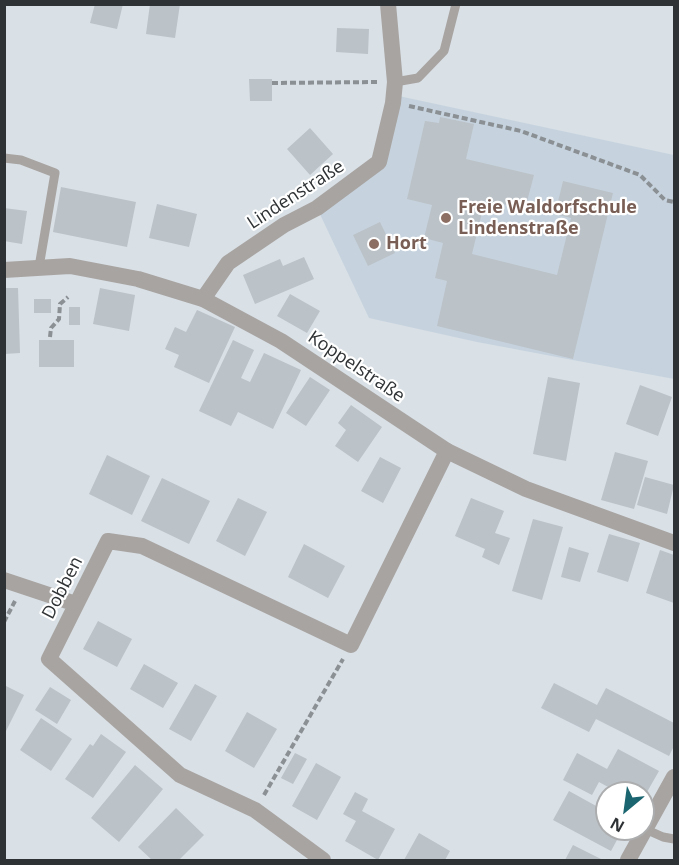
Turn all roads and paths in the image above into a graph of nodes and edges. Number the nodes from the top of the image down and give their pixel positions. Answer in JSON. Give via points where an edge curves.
{"nodes":[{"id":1,"x":456,"y":4,"type":"edge"},
{"id":2,"x":384,"y":5,"type":"edge"},
{"id":3,"x":272,"y":82,"type":"dead end"},
{"id":4,"x":395,"y":82,"type":"junction"},
{"id":5,"x":393,"y":103,"type":"junction"},
{"id":6,"x":4,"y":158,"type":"edge"},
{"id":7,"x":675,"y":202,"type":"edge"},
{"id":8,"x":39,"y":267,"type":"junction"},
{"id":9,"x":4,"y":270,"type":"edge"},
{"id":10,"x":68,"y":297,"type":"dead end"},
{"id":11,"x":202,"y":299,"type":"junction"},
{"id":12,"x":50,"y":337,"type":"dead end"},
{"id":13,"x":447,"y":451,"type":"junction"},
{"id":14,"x":675,"y":543,"type":"edge"},
{"id":15,"x":4,"y":580,"type":"edge"},
{"id":16,"x":76,"y":604,"type":"junction"},
{"id":17,"x":351,"y":645,"type":"junction"},
{"id":18,"x":675,"y":777,"type":"edge"},
{"id":19,"x":255,"y":810,"type":"junction"},
{"id":20,"x":655,"y":812,"type":"edge"},
{"id":21,"x":655,"y":833,"type":"edge"},
{"id":22,"x":675,"y":839,"type":"edge"},
{"id":23,"x":639,"y":841,"type":"edge"},
{"id":24,"x":323,"y":861,"type":"edge"},
{"id":25,"x":628,"y":861,"type":"edge"}],
"edges":[{"from":1,"to":4,"type":"lane","via":[[444,51],[418,78]]},
{"from":2,"to":4,"type":"street","name":"Lindenstraße"},
{"from":3,"to":4,"type":"path"},
{"from":4,"to":5,"type":"street","name":"Lindenstraße"},
{"from":5,"to":7,"type":"path","via":[[521,131],[640,175],[665,200]]},
{"from":5,"to":11,"type":"street","name":"Lindenstraße","via":[[379,162],[317,208],[228,263]]},
{"from":6,"to":8,"type":"lane","via":[[55,173]]},
{"from":8,"to":9,"type":"street","name":"Koppelstraße"},
{"from":8,"to":11,"type":"street","name":"Koppelstraße","via":[[70,266],[126,276]]},
{"from":10,"to":12,"type":"path","via":[[60,304],[59,319],[51,328]]},
{"from":11,"to":13,"type":"street","name":"Koppelstraße","via":[[281,341]]},
{"from":13,"to":14,"type":"street","name":"Koppelstraße","via":[[526,489]]},
{"from":13,"to":17,"type":"street"},
{"from":15,"to":16,"type":"street"},
{"from":16,"to":17,"type":"street","name":"Dobben","via":[[108,541],[142,546]]},
{"from":16,"to":19,"type":"street","name":"Dobben","via":[[49,659],[180,775]]},
{"from":17,"to":19,"type":"path"},
{"from":18,"to":20,"type":"street"},
{"from":19,"to":24,"type":"street","name":"Dobben"},
{"from":21,"to":22,"type":"lane"},
{"from":23,"to":25,"type":"street"}]}
